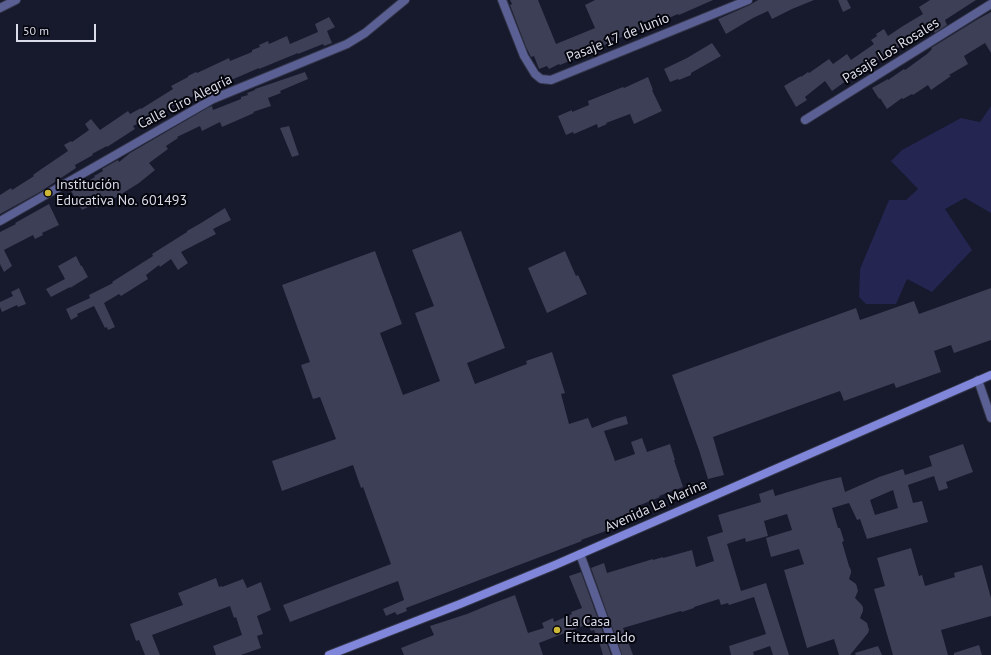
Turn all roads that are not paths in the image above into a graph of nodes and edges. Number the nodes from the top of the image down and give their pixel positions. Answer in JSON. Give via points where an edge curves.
{"nodes":[{"id":1,"x":16,"y":0,"type":"edge"},
{"id":2,"x":405,"y":0,"type":"edge"},
{"id":3,"x":502,"y":0,"type":"edge"},
{"id":4,"x":748,"y":0,"type":"edge"},
{"id":5,"x":991,"y":4,"type":"edge"},
{"id":6,"x":0,"y":8,"type":"edge"},
{"id":7,"x":805,"y":120,"type":"dead end"},
{"id":8,"x":0,"y":221,"type":"edge"},
{"id":9,"x":991,"y":375,"type":"edge"},
{"id":10,"x":978,"y":380,"type":"junction"},
{"id":11,"x":991,"y":418,"type":"edge"},
{"id":12,"x":580,"y":554,"type":"junction"},
{"id":13,"x":329,"y":655,"type":"edge"},
{"id":14,"x":617,"y":655,"type":"edge"}],
"edges":[{"from":1,"to":6,"type":"street"},
{"from":2,"to":8,"type":"street","name":"Calle Ciro Alegría","via":[[365,33],[347,44],[213,99]]},
{"from":3,"to":4,"type":"street","name":"Pasaje 17 de Junio","via":[[524,56],[535,74],[541,79],[551,80]]},
{"from":5,"to":7,"type":"street","name":"Pasaje Los Rosales"},
{"from":9,"to":10,"type":"main road","name":"Avenida La Marina"},
{"from":10,"to":11,"type":"street"},
{"from":10,"to":12,"type":"main road","name":"Avenida La Marina"},
{"from":12,"to":13,"type":"main road","name":"Avenida La Marina"},
{"from":12,"to":14,"type":"street"}]}
